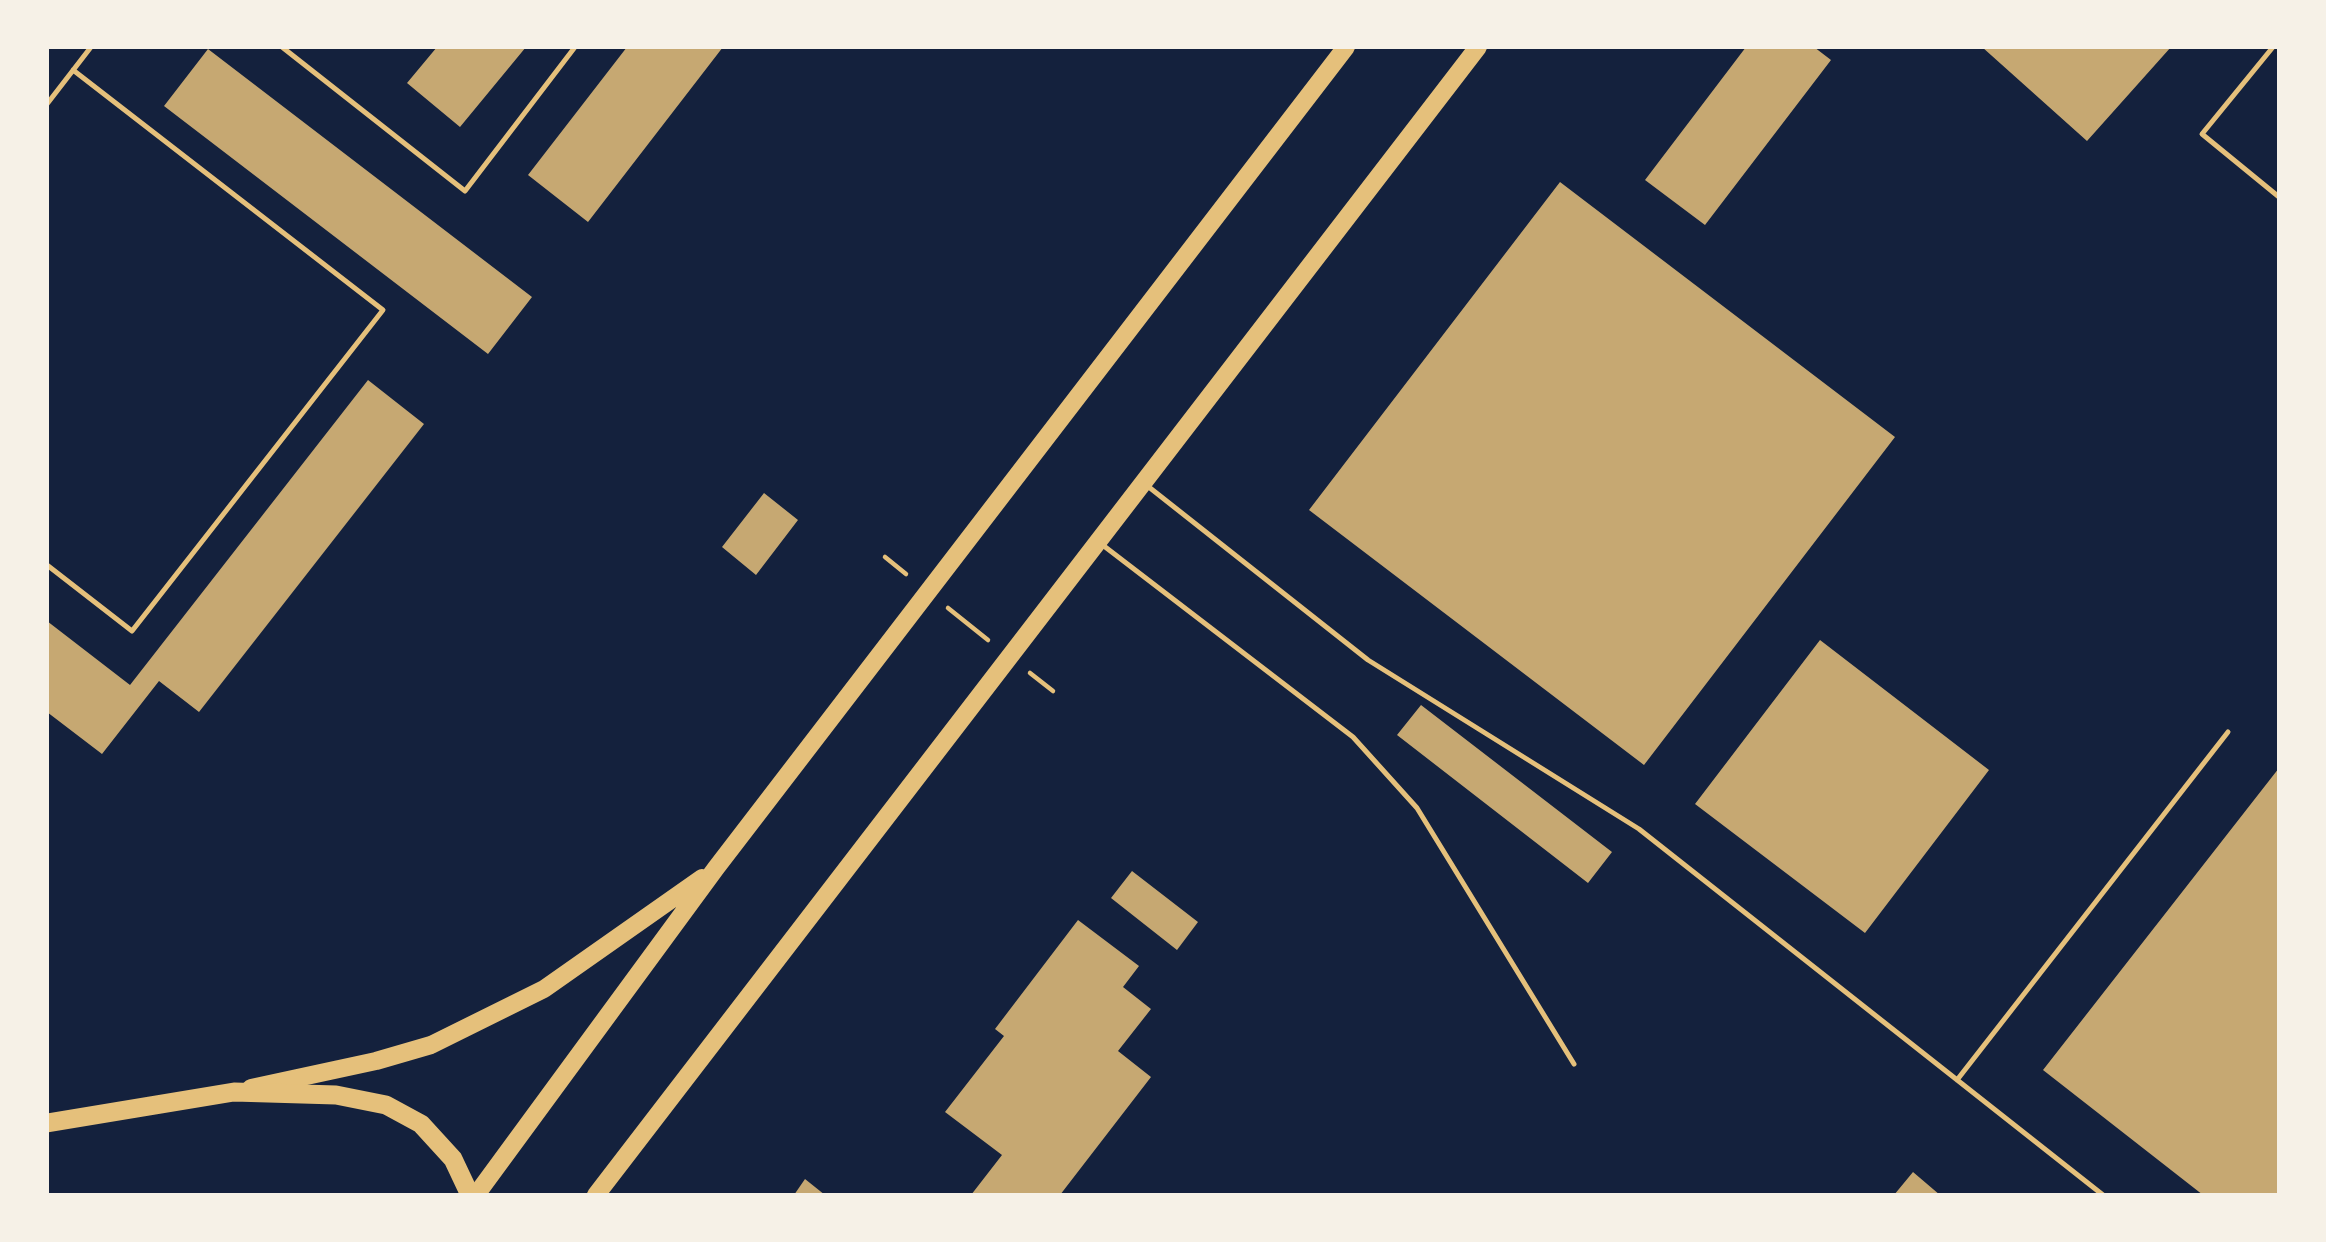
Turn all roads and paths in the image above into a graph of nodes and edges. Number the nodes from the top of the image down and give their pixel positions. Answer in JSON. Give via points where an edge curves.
{"nodes":[{"id":1,"x":91,"y":47,"type":"edge"},
{"id":2,"x":282,"y":47,"type":"edge"},
{"id":3,"x":575,"y":47,"type":"edge"},
{"id":4,"x":1346,"y":47,"type":"edge"},
{"id":5,"x":1478,"y":47,"type":"edge"},
{"id":6,"x":2273,"y":47,"type":"edge"},
{"id":7,"x":73,"y":70,"type":"junction"},
{"id":8,"x":47,"y":104,"type":"edge"},
{"id":9,"x":2279,"y":197,"type":"edge"},
{"id":10,"x":1143,"y":482,"type":"junction"},
{"id":11,"x":1098,"y":541,"type":"junction"},
{"id":12,"x":885,"y":557,"type":"dead end"},
{"id":13,"x":47,"y":565,"type":"edge"},
{"id":14,"x":929,"y":592,"type":"junction"},
{"id":15,"x":1009,"y":657,"type":"junction"},
{"id":16,"x":1053,"y":691,"type":"dead end"},
{"id":17,"x":2228,"y":732,"type":"dead end"},
{"id":18,"x":716,"y":868,"type":"junction"},
{"id":19,"x":1574,"y":1064,"type":"dead end"},
{"id":20,"x":1958,"y":1080,"type":"junction"},
{"id":21,"x":234,"y":1092,"type":"junction"},
{"id":22,"x":50,"y":1124,"type":"edge"},
{"id":23,"x":470,"y":1195,"type":"edge"},
{"id":24,"x":475,"y":1195,"type":"edge"},
{"id":25,"x":596,"y":1195,"type":"edge"},
{"id":26,"x":2103,"y":1195,"type":"edge"}],
"edges":[{"from":1,"to":7,"type":"lane"},
{"from":2,"to":3,"type":"lane","via":[[465,191]]},
{"from":4,"to":14,"type":"main road"},
{"from":5,"to":10,"type":"main road"},
{"from":6,"to":9,"type":"lane","via":[[2202,134]]},
{"from":7,"to":8,"type":"lane"},
{"from":7,"to":13,"type":"lane","via":[[383,310],[132,631]]},
{"from":10,"to":11,"type":"main road"},
{"from":10,"to":20,"type":"lane","via":[[1368,660],[1639,829]]},
{"from":11,"to":15,"type":"main road"},
{"from":11,"to":19,"type":"lane","via":[[1353,737],[1417,808]]},
{"from":12,"to":14,"type":"path"},
{"from":14,"to":15,"type":"path"},
{"from":14,"to":18,"type":"main road"},
{"from":15,"to":16,"type":"path"},
{"from":15,"to":25,"type":"main road"},
{"from":17,"to":20,"type":"lane"},
{"from":18,"to":21,"type":"main road","via":[[544,989],[431,1045]]},
{"from":18,"to":24,"type":"main road"},
{"from":20,"to":26,"type":"lane"},
{"from":21,"to":22,"type":"highway"},
{"from":21,"to":23,"type":"highway","via":[[337,1095],[386,1105],[421,1124],[453,1159]]}]}
